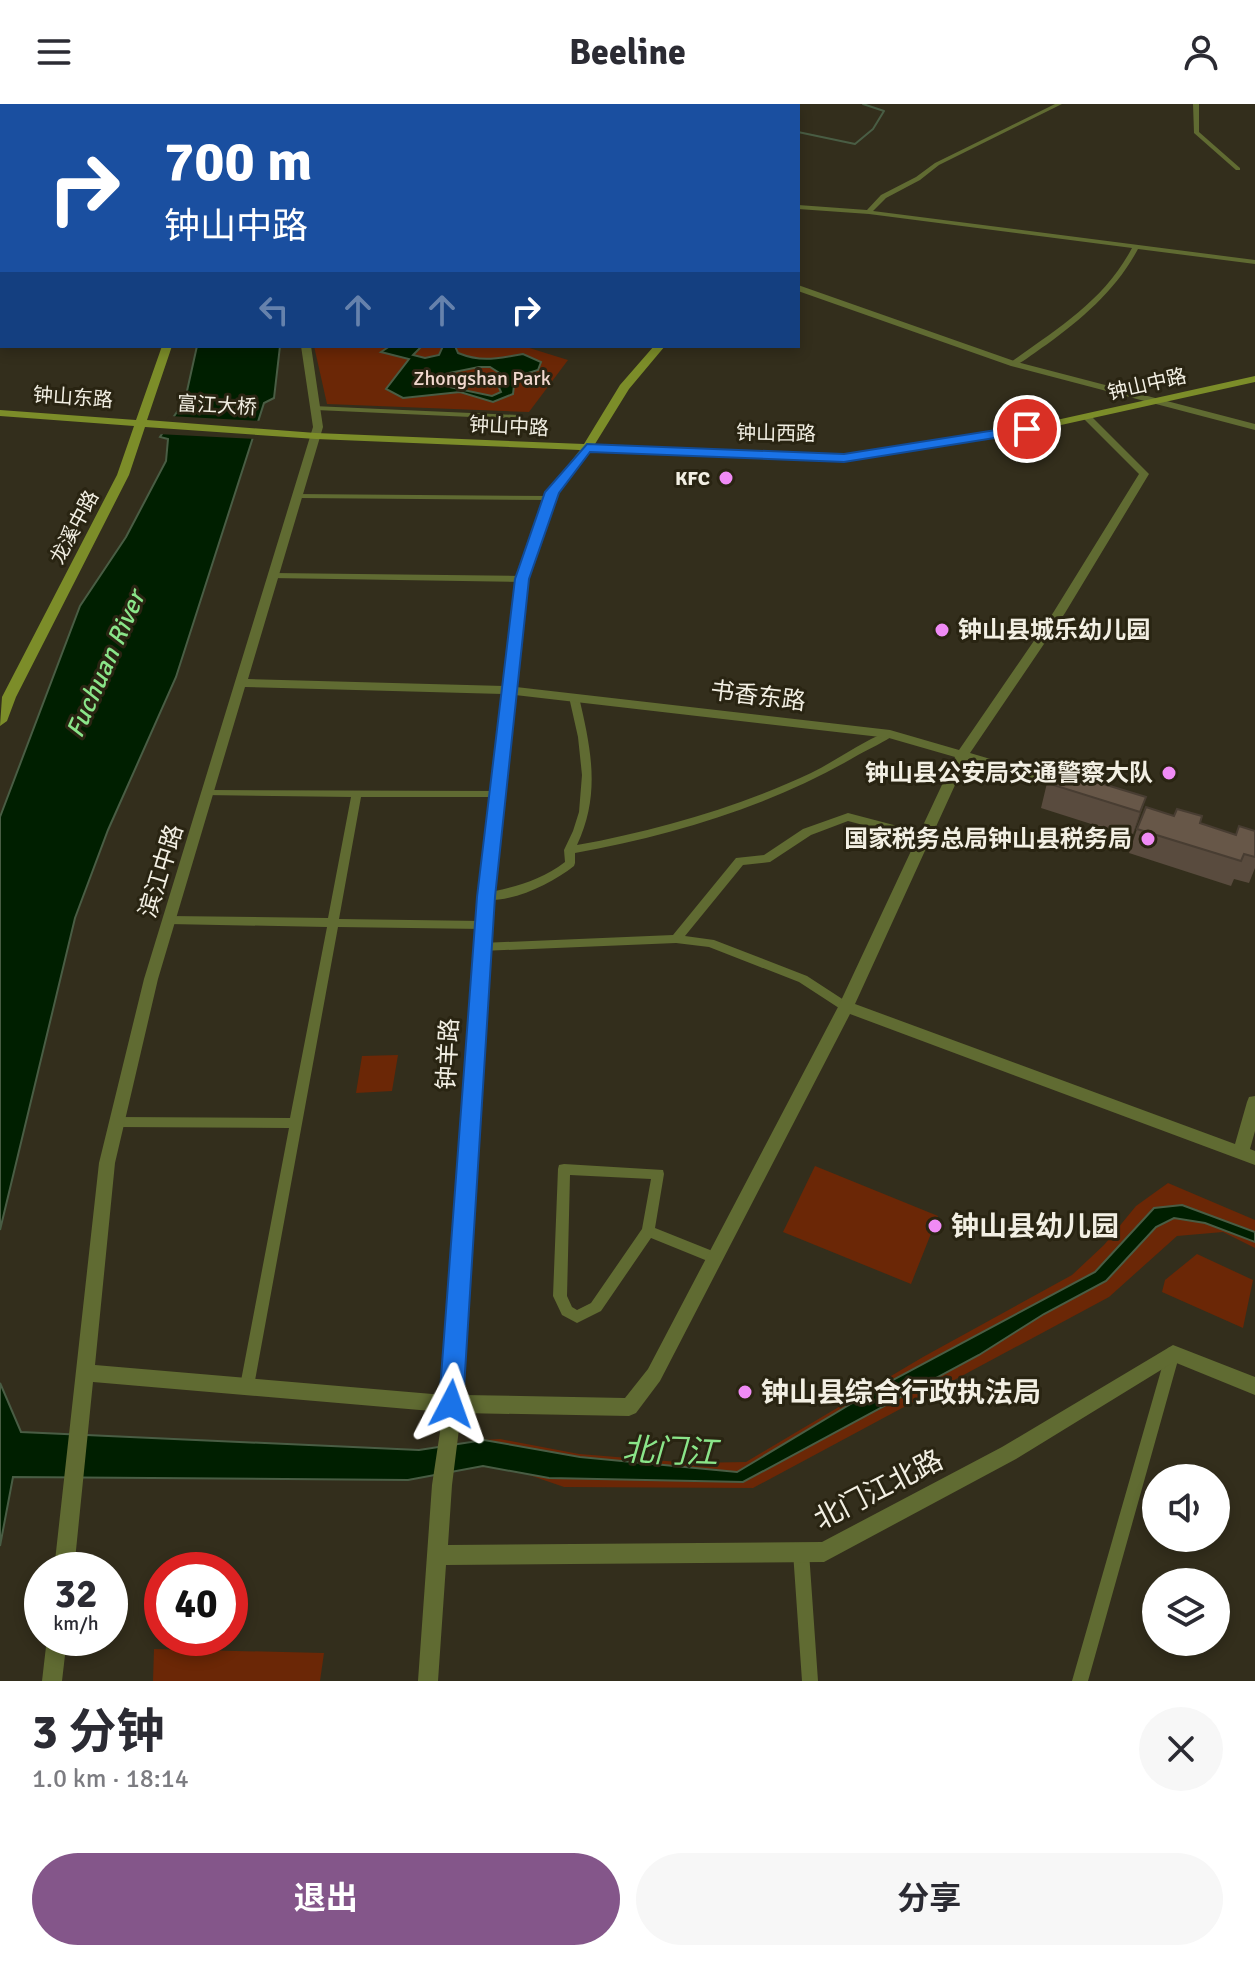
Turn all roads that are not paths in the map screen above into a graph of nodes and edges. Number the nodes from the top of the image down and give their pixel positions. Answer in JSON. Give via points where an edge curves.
{"nodes":[{"id":1,"x":1059,"y":104,"type":"edge"},
{"id":2,"x":1196,"y":104,"type":"edge"},
{"id":3,"x":1238,"y":169,"type":"dead end"},
{"id":4,"x":800,"y":207,"type":"edge"},
{"id":5,"x":869,"y":212,"type":"junction"},
{"id":6,"x":1135,"y":248,"type":"junction"},
{"id":7,"x":1255,"y":262,"type":"edge"},
{"id":8,"x":800,"y":289,"type":"edge"},
{"id":9,"x":158,"y":348,"type":"edge"},
{"id":10,"x":166,"y":348,"type":"edge"},
{"id":11,"x":306,"y":348,"type":"edge"},
{"id":12,"x":658,"y":348,"type":"edge"},
{"id":13,"x":1014,"y":364,"type":"junction"},
{"id":14,"x":1255,"y":377,"type":"edge"},
{"id":15,"x":1148,"y":398,"type":"junction"},
{"id":16,"x":316,"y":408,"type":"junction"},
{"id":17,"x":0,"y":412,"type":"edge"},
{"id":18,"x":1086,"y":416,"type":"junction"},
{"id":19,"x":518,"y":417,"type":"dead end"},
{"id":20,"x":137,"y":422,"type":"junction"},
{"id":21,"x":1255,"y":427,"type":"edge"},
{"id":22,"x":286,"y":430,"type":"joint"},
{"id":23,"x":317,"y":432,"type":"junction"},
{"id":24,"x":588,"y":445,"type":"junction"},
{"id":25,"x":298,"y":496,"type":"junction"},
{"id":26,"x":550,"y":498,"type":"junction"},
{"id":27,"x":273,"y":576,"type":"junction"},
{"id":28,"x":522,"y":579,"type":"junction"},
{"id":29,"x":241,"y":683,"type":"junction"},
{"id":30,"x":509,"y":690,"type":"junction"},
{"id":31,"x":0,"y":692,"type":"edge"},
{"id":32,"x":574,"y":697,"type":"junction"},
{"id":33,"x":0,"y":721,"type":"edge"},
{"id":34,"x":890,"y":734,"type":"junction"},
{"id":35,"x":963,"y":754,"type":"junction"},
{"id":36,"x":1079,"y":790,"type":"edge"},
{"id":37,"x":208,"y":793,"type":"junction"},
{"id":38,"x":357,"y":793,"type":"junction"},
{"id":39,"x":498,"y":794,"type":"junction"},
{"id":40,"x":924,"y":837,"type":"junction"},
{"id":41,"x":569,"y":850,"type":"junction"},
{"id":42,"x":486,"y":897,"type":"junction"},
{"id":43,"x":169,"y":920,"type":"junction"},
{"id":44,"x":333,"y":923,"type":"junction"},
{"id":45,"x":483,"y":925,"type":"junction"},
{"id":46,"x":676,"y":939,"type":"junction"},
{"id":47,"x":481,"y":947,"type":"junction"},
{"id":48,"x":846,"y":1007,"type":"junction"},
{"id":49,"x":1255,"y":1102,"type":"edge"},
{"id":50,"x":117,"y":1122,"type":"junction"},
{"id":51,"x":296,"y":1123,"type":"junction"},
{"id":52,"x":1248,"y":1156,"type":"edge"},
{"id":53,"x":648,"y":1231,"type":"junction"},
{"id":54,"x":715,"y":1258,"type":"junction"},
{"id":55,"x":1173,"y":1353,"type":"junction"},
{"id":56,"x":86,"y":1373,"type":"junction"},
{"id":57,"x":247,"y":1386,"type":"junction"},
{"id":58,"x":1255,"y":1386,"type":"edge"},
{"id":59,"x":451,"y":1404,"type":"junction"},
{"id":60,"x":66,"y":1552,"type":"edge"},
{"id":61,"x":801,"y":1552,"type":"junction"},
{"id":62,"x":438,"y":1555,"type":"junction"},
{"id":63,"x":55,"y":1656,"type":"edge"},
{"id":64,"x":52,"y":1681,"type":"edge"},
{"id":65,"x":428,"y":1681,"type":"edge"},
{"id":66,"x":810,"y":1681,"type":"edge"},
{"id":67,"x":1080,"y":1681,"type":"edge"}],
"edges":[{"from":1,"to":5,"type":"street","via":[[878,197]]},
{"from":2,"to":3,"type":"street","via":[[1196,132]]},
{"from":4,"to":5,"type":"street"},
{"from":5,"to":6,"type":"street"},
{"from":6,"to":7,"type":"street"},
{"from":6,"to":13,"type":"street","via":[[1124,274],[1105,295]]},
{"from":8,"to":13,"type":"street"},
{"from":9,"to":20,"type":"main road","name":"龙溪中路"},
{"from":10,"to":20,"type":"main road","name":"龙溪中路"},
{"from":11,"to":16,"type":"street","name":"滨江中路"},
{"from":12,"to":24,"type":"main road","via":[[624,387]]},
{"from":13,"to":15,"type":"street"},
{"from":14,"to":15,"type":"main road","name":"钟山中路"},
{"from":15,"to":18,"type":"main road","name":"钟山中路"},
{"from":15,"to":21,"type":"street"},
{"from":15,"to":24,"type":"main road","name":"钟山西路","via":[[840,452]]},
{"from":16,"to":19,"type":"street"},
{"from":16,"to":23,"type":"street","name":"滨江中路"},
{"from":17,"to":20,"type":"main road","name":"钟山东路"},
{"from":18,"to":24,"type":"main road","name":"钟山中路","via":[[844,458]]},
{"from":18,"to":35,"type":"street","via":[[1144,474],[1059,613]]},
{"from":20,"to":22,"type":"main road","name":"富江大桥"},
{"from":20,"to":31,"type":"main road","name":"龙溪中路"},
{"from":20,"to":33,"type":"main road","name":"龙溪中路","via":[[123,475]]},
{"from":22,"to":23,"type":"main road","name":"钟山中路"},
{"from":23,"to":24,"type":"main road","name":"钟山中路"},
{"from":23,"to":25,"type":"street","name":"滨江中路"},
{"from":24,"to":26,"type":"street","name":"钟羊路"},
{"from":25,"to":26,"type":"street"},
{"from":25,"to":27,"type":"street","name":"滨江中路"},
{"from":26,"to":28,"type":"street","name":"钟羊路"},
{"from":27,"to":28,"type":"street"},
{"from":27,"to":29,"type":"street","name":"滨江中路"},
{"from":28,"to":30,"type":"street","name":"钟羊路"},
{"from":29,"to":30,"type":"street","name":"书香东路"},
{"from":29,"to":37,"type":"street","name":"滨江中路"},
{"from":30,"to":32,"type":"street","name":"书香东路"},
{"from":30,"to":39,"type":"street","name":"钟羊路"},
{"from":32,"to":34,"type":"street","name":"书香东路"},
{"from":32,"to":41,"type":"street","via":[[590,782],[582,827]]},
{"from":34,"to":35,"type":"street","name":"书香东路"},
{"from":34,"to":41,"type":"street","via":[[807,779],[633,840]]},
{"from":35,"to":36,"type":"street","name":"书香东路"},
{"from":35,"to":40,"type":"street"},
{"from":37,"to":38,"type":"street"},
{"from":37,"to":43,"type":"street","name":"滨江中路"},
{"from":38,"to":39,"type":"street"},
{"from":38,"to":44,"type":"street"},
{"from":39,"to":42,"type":"street","name":"钟羊路"},
{"from":40,"to":46,"type":"street","via":[[848,817],[807,832],[766,859],[740,861]]},
{"from":40,"to":48,"type":"street"},
{"from":41,"to":42,"type":"street","via":[[570,863],[552,879]]},
{"from":42,"to":45,"type":"street","name":"钟羊路"},
{"from":43,"to":44,"type":"street"},
{"from":43,"to":50,"type":"street","name":"滨江中路"},
{"from":44,"to":45,"type":"street"},
{"from":44,"to":51,"type":"street"},
{"from":45,"to":47,"type":"street","name":"钟羊路"},
{"from":46,"to":47,"type":"street"},
{"from":46,"to":48,"type":"street","via":[[710,943],[803,979]]},
{"from":47,"to":59,"type":"street","name":"钟羊路"},
{"from":48,"to":52,"type":"street"},
{"from":48,"to":54,"type":"street"},
{"from":49,"to":52,"type":"street"},
{"from":50,"to":51,"type":"street"},
{"from":50,"to":56,"type":"street","name":"滨江中路","via":[[107,1163]]},
{"from":51,"to":57,"type":"street"},
{"from":53,"to":53,"type":"street","via":[[596,1307],[577,1317],[567,1311],[560,1296],[564,1169],[658,1174]]},
{"from":53,"to":54,"type":"street"},
{"from":54,"to":59,"type":"street","via":[[654,1375],[629,1407]]},
{"from":55,"to":58,"type":"street"},
{"from":55,"to":61,"type":"street","name":"北门江北路","via":[[1009,1453],[824,1552]]},
{"from":55,"to":67,"type":"street"},
{"from":56,"to":57,"type":"street"},
{"from":56,"to":60,"type":"street","name":"滨江中路"},
{"from":57,"to":59,"type":"street"},
{"from":59,"to":62,"type":"street","name":"钟羊路"},
{"from":61,"to":62,"type":"street","name":"北门江北路"},
{"from":61,"to":66,"type":"street"},
{"from":62,"to":65,"type":"street","name":"钟羊路"},
{"from":63,"to":64,"type":"street"}]}
